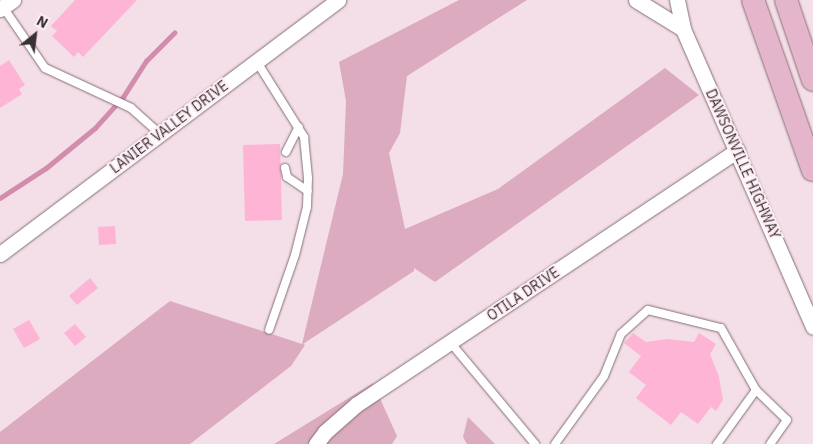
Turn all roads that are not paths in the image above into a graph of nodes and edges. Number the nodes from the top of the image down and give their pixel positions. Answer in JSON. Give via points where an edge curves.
{"nodes":[{"id":1,"x":338,"y":0,"type":"edge"},
{"id":2,"x":636,"y":0,"type":"edge"},
{"id":3,"x":677,"y":0,"type":"edge"},
{"id":4,"x":753,"y":0,"type":"edge"},
{"id":5,"x":786,"y":0,"type":"edge"},
{"id":6,"x":5,"y":5,"type":"edge"},
{"id":7,"x":684,"y":29,"type":"junction"},
{"id":8,"x":257,"y":62,"type":"junction"},
{"id":9,"x":813,"y":80,"type":"edge"},
{"id":10,"x":299,"y":127,"type":"junction"},
{"id":11,"x":160,"y":134,"type":"junction"},
{"id":12,"x":737,"y":151,"type":"junction"},
{"id":13,"x":286,"y":152,"type":"dead end"},
{"id":14,"x":285,"y":168,"type":"dead end"},
{"id":15,"x":813,"y":170,"type":"edge"},
{"id":16,"x":308,"y":192,"type":"junction"},
{"id":17,"x":0,"y":254,"type":"edge"},
{"id":18,"x":813,"y":327,"type":"edge"},
{"id":19,"x":269,"y":330,"type":"dead end"},
{"id":20,"x":450,"y":342,"type":"junction"},
{"id":21,"x":756,"y":390,"type":"junction"},
{"id":22,"x":316,"y":444,"type":"edge"},
{"id":23,"x":535,"y":444,"type":"edge"},
{"id":24,"x":555,"y":444,"type":"edge"},
{"id":25,"x":718,"y":444,"type":"edge"},
{"id":26,"x":770,"y":444,"type":"edge"}],
"edges":[{"from":1,"to":8,"type":"street","name":"LANIER VALLEY DRIVE"},
{"from":2,"to":7,"type":"street"},
{"from":3,"to":7,"type":"street","name":"DAWSONVILLE HIGHWAY"},
{"from":4,"to":15,"type":"main road"},
{"from":5,"to":9,"type":"main road"},
{"from":6,"to":11,"type":"lane","via":[[45,68],[131,108]]},
{"from":7,"to":12,"type":"street","name":"DAWSONVILLE HIGHWAY"},
{"from":8,"to":10,"type":"lane"},
{"from":8,"to":11,"type":"street","name":"LANIER VALLEY DRIVE"},
{"from":10,"to":13,"type":"lane"},
{"from":10,"to":16,"type":"lane","via":[[304,137]]},
{"from":11,"to":17,"type":"street","name":"LANIER VALLEY DRIVE"},
{"from":12,"to":18,"type":"street","name":"DAWSONVILLE HIGHWAY"},
{"from":12,"to":20,"type":"street","name":"OTILA DRIVE"},
{"from":14,"to":16,"type":"lane","via":[[287,177]]},
{"from":16,"to":19,"type":"lane","via":[[308,207],[295,255]]},
{"from":20,"to":22,"type":"street","name":"OTILA DRIVE","via":[[357,404]]},
{"from":20,"to":23,"type":"lane"},
{"from":21,"to":24,"type":"lane","via":[[721,328],[648,310],[621,334],[604,376]]},
{"from":21,"to":25,"type":"lane"},
{"from":21,"to":26,"type":"lane","via":[[787,420]]}]}
